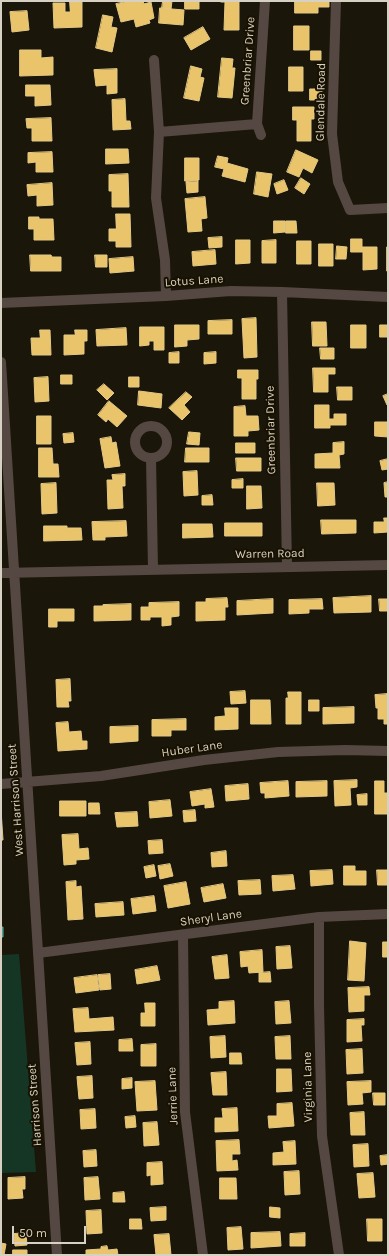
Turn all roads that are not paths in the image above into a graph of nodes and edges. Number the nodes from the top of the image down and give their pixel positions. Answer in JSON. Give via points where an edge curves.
{"nodes":[{"id":1,"x":265,"y":1,"type":"edge"},
{"id":2,"x":336,"y":1,"type":"edge"},
{"id":3,"x":154,"y":60,"type":"dead end"},
{"id":4,"x":257,"y":124,"type":"junction"},
{"id":5,"x":159,"y":132,"type":"junction"},
{"id":6,"x":261,"y":135,"type":"dead end"},
{"id":7,"x":388,"y":208,"type":"edge"},
{"id":8,"x":282,"y":292,"type":"junction"},
{"id":9,"x":166,"y":296,"type":"junction"},
{"id":10,"x":388,"y":297,"type":"edge"},
{"id":11,"x":1,"y":303,"type":"edge"},
{"id":12,"x":1,"y":362,"type":"edge"},
{"id":13,"x":151,"y":458,"type":"dead end"},
{"id":14,"x":388,"y":565,"type":"edge"},
{"id":15,"x":287,"y":567,"type":"junction"},
{"id":16,"x":153,"y":569,"type":"junction"},
{"id":17,"x":1,"y":573,"type":"edge"},
{"id":18,"x":14,"y":573,"type":"junction"},
{"id":19,"x":388,"y":752,"type":"edge"},
{"id":20,"x":28,"y":782,"type":"junction"},
{"id":21,"x":1,"y":784,"type":"edge"},
{"id":22,"x":388,"y":914,"type":"edge"},
{"id":23,"x":320,"y":917,"type":"junction"},
{"id":24,"x":183,"y":935,"type":"junction"},
{"id":25,"x":38,"y":953,"type":"junction"},
{"id":26,"x":57,"y":1255,"type":"edge"},
{"id":27,"x":203,"y":1255,"type":"edge"},
{"id":28,"x":339,"y":1255,"type":"edge"}],
"edges":[{"from":1,"to":4,"type":"street","name":"Greenbriar Drive"},
{"from":2,"to":7,"type":"street","name":"Glendale Road","via":[[332,134],[338,182],[350,210]]},
{"from":3,"to":5,"type":"street"},
{"from":4,"to":5,"type":"street"},
{"from":4,"to":6,"type":"street","name":"Greenbriar Drive"},
{"from":5,"to":9,"type":"street","via":[[156,198],[165,260]]},
{"from":8,"to":9,"type":"street","name":"Lotus Lane","via":[[231,291]]},
{"from":8,"to":10,"type":"street","name":"Lotus Lane"},
{"from":8,"to":15,"type":"street","name":"Greenbriar Drive"},
{"from":9,"to":11,"type":"street","name":"Lotus Lane"},
{"from":12,"to":18,"type":"street"},
{"from":13,"to":16,"type":"street"},
{"from":14,"to":15,"type":"street","name":"Warren Road"},
{"from":15,"to":16,"type":"street","name":"Warren Road"},
{"from":16,"to":18,"type":"street","name":"Warren Road"},
{"from":17,"to":18,"type":"street","name":"Warren Road"},
{"from":18,"to":20,"type":"street","name":"West Harrison Street"},
{"from":19,"to":20,"type":"street","name":"Huber Lane","via":[[278,752],[204,760],[101,776]]},
{"from":20,"to":21,"type":"street","name":"Huber Lane"},
{"from":20,"to":25,"type":"street","name":"West Harrison Street"},
{"from":22,"to":23,"type":"street","name":"Sheryl Lane"},
{"from":23,"to":24,"type":"street","name":"Sheryl Lane"},
{"from":23,"to":28,"type":"street","name":"Virginia Lane","via":[[322,1136]]},
{"from":24,"to":25,"type":"street","name":"Sheryl Lane"},
{"from":24,"to":27,"type":"street","name":"Jerrie Lane","via":[[185,1112]]},
{"from":25,"to":26,"type":"street","name":"Harrison Street"}]}
